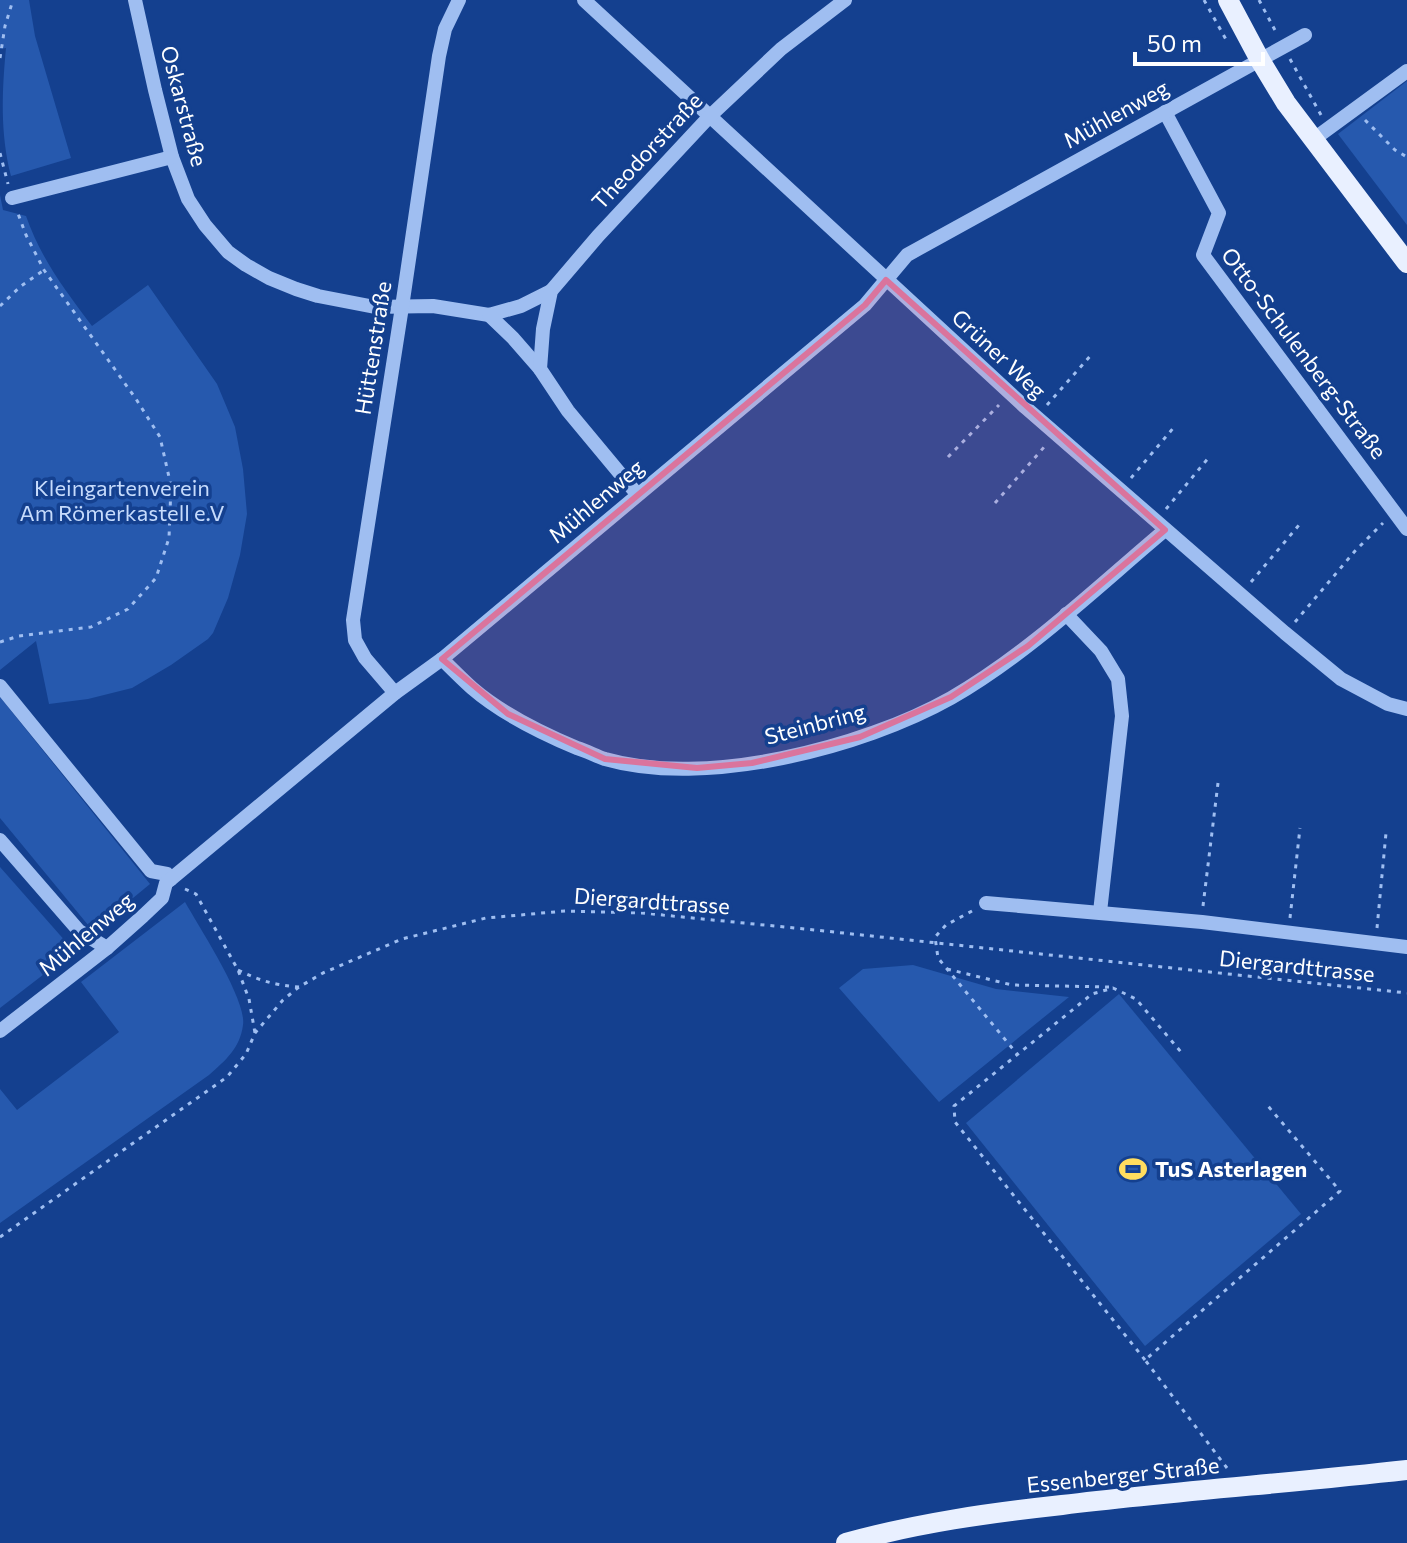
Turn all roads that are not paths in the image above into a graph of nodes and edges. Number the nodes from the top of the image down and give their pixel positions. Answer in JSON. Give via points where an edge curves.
{"nodes":[{"id":1,"x":135,"y":0,"type":"edge"},
{"id":2,"x":584,"y":0,"type":"edge"},
{"id":3,"x":845,"y":0,"type":"edge"},
{"id":4,"x":1228,"y":0,"type":"edge"},
{"id":5,"x":457,"y":1,"type":"edge"},
{"id":6,"x":1305,"y":35,"type":"dead end"},
{"id":7,"x":1260,"y":60,"type":"junction"},
{"id":8,"x":1407,"y":71,"type":"edge"},
{"id":9,"x":1165,"y":112,"type":"junction"},
{"id":10,"x":709,"y":117,"type":"junction"},
{"id":11,"x":1321,"y":134,"type":"junction"},
{"id":12,"x":172,"y":157,"type":"junction"},
{"id":13,"x":12,"y":198,"type":"road end"},
{"id":14,"x":1407,"y":263,"type":"edge"},
{"id":15,"x":886,"y":280,"type":"junction"},
{"id":16,"x":551,"y":291,"type":"junction"},
{"id":17,"x":402,"y":307,"type":"junction"},
{"id":18,"x":489,"y":315,"type":"junction"},
{"id":19,"x":540,"y":369,"type":"junction"},
{"id":20,"x":637,"y":494,"type":"junction"},
{"id":21,"x":1160,"y":526,"type":"junction"},
{"id":22,"x":1407,"y":529,"type":"edge"},
{"id":23,"x":1066,"y":614,"type":"junction"},
{"id":24,"x":442,"y":659,"type":"junction"},
{"id":25,"x":0,"y":686,"type":"edge"},
{"id":26,"x":395,"y":693,"type":"junction"},
{"id":27,"x":1407,"y":709,"type":"edge"},
{"id":28,"x":0,"y":840,"type":"edge"},
{"id":29,"x":171,"y":879,"type":"junction"},
{"id":30,"x":986,"y":903,"type":"road end"},
{"id":31,"x":1100,"y":912,"type":"junction"},
{"id":32,"x":1407,"y":947,"type":"edge"},
{"id":33,"x":107,"y":948,"type":"junction"},
{"id":34,"x":0,"y":1031,"type":"edge"},
{"id":35,"x":1407,"y":1470,"type":"edge"},
{"id":36,"x":846,"y":1543,"type":"edge"}],
"edges":[{"from":1,"to":12,"type":"street","name":"Oskarstraße"},
{"from":2,"to":10,"type":"street","name":"Grüner Weg"},
{"from":3,"to":10,"type":"street","name":"Theodorstraße","via":[[781,49]]},
{"from":4,"to":7,"type":"main road"},
{"from":5,"to":17,"type":"street","name":"Hüttenstraße","via":[[439,56]]},
{"from":6,"to":7,"type":"street","name":"Mühlenweg"},
{"from":7,"to":9,"type":"street","name":"Mühlenweg"},
{"from":7,"to":11,"type":"main road","via":[[1286,103]]},
{"from":8,"to":11,"type":"street"},
{"from":9,"to":15,"type":"street","name":"Mühlenweg","via":[[907,255]]},
{"from":9,"to":22,"type":"street","name":"Otto-Schulenberg-Straße","via":[[1219,213],[1203,255]]},
{"from":10,"to":15,"type":"street","name":"Grüner Weg"},
{"from":10,"to":16,"type":"street","name":"Theodorstraße"},
{"from":11,"to":14,"type":"main road"},
{"from":12,"to":13,"type":"street"},
{"from":12,"to":17,"type":"street","name":"Oskarstraße","via":[[205,225],[246,265],[318,296]]},
{"from":15,"to":20,"type":"street","name":"Mühlenweg","via":[[865,305]]},
{"from":15,"to":21,"type":"street","name":"Grüner Weg"},
{"from":16,"to":18,"type":"street","name":"Oskarstraße"},
{"from":16,"to":19,"type":"street","name":"Theodorstraße"},
{"from":17,"to":18,"type":"street","name":"Oskarstraße"},
{"from":17,"to":26,"type":"street","name":"Hüttenstraße","via":[[353,620],[355,640],[365,658]]},
{"from":18,"to":19,"type":"street"},
{"from":19,"to":20,"type":"street"},
{"from":20,"to":24,"type":"street","name":"Mühlenweg"},
{"from":21,"to":23,"type":"street","name":"Steinbring"},
{"from":21,"to":27,"type":"street","name":"Grüner Weg","via":[[1341,679]]},
{"from":23,"to":24,"type":"street","name":"Steinbring","via":[[1028,646],[906,720],[809,752],[697,768],[605,759],[560,741],[508,714]]},
{"from":23,"to":31,"type":"street","via":[[1101,651],[1118,679],[1122,716]]},
{"from":24,"to":26,"type":"street","name":"Mühlenweg"},
{"from":25,"to":29,"type":"street","via":[[151,871]]},
{"from":26,"to":29,"type":"street","name":"Mühlenweg"},
{"from":28,"to":33,"type":"street","via":[[79,931]]},
{"from":29,"to":33,"type":"street","name":"Mühlenweg","via":[[162,898]]},
{"from":30,"to":31,"type":"street"},
{"from":31,"to":32,"type":"street"},
{"from":33,"to":34,"type":"street","name":"Mühlenweg"},
{"from":35,"to":36,"type":"main road","name":"Essenberger Straße","via":[[980,1515]]}]}
